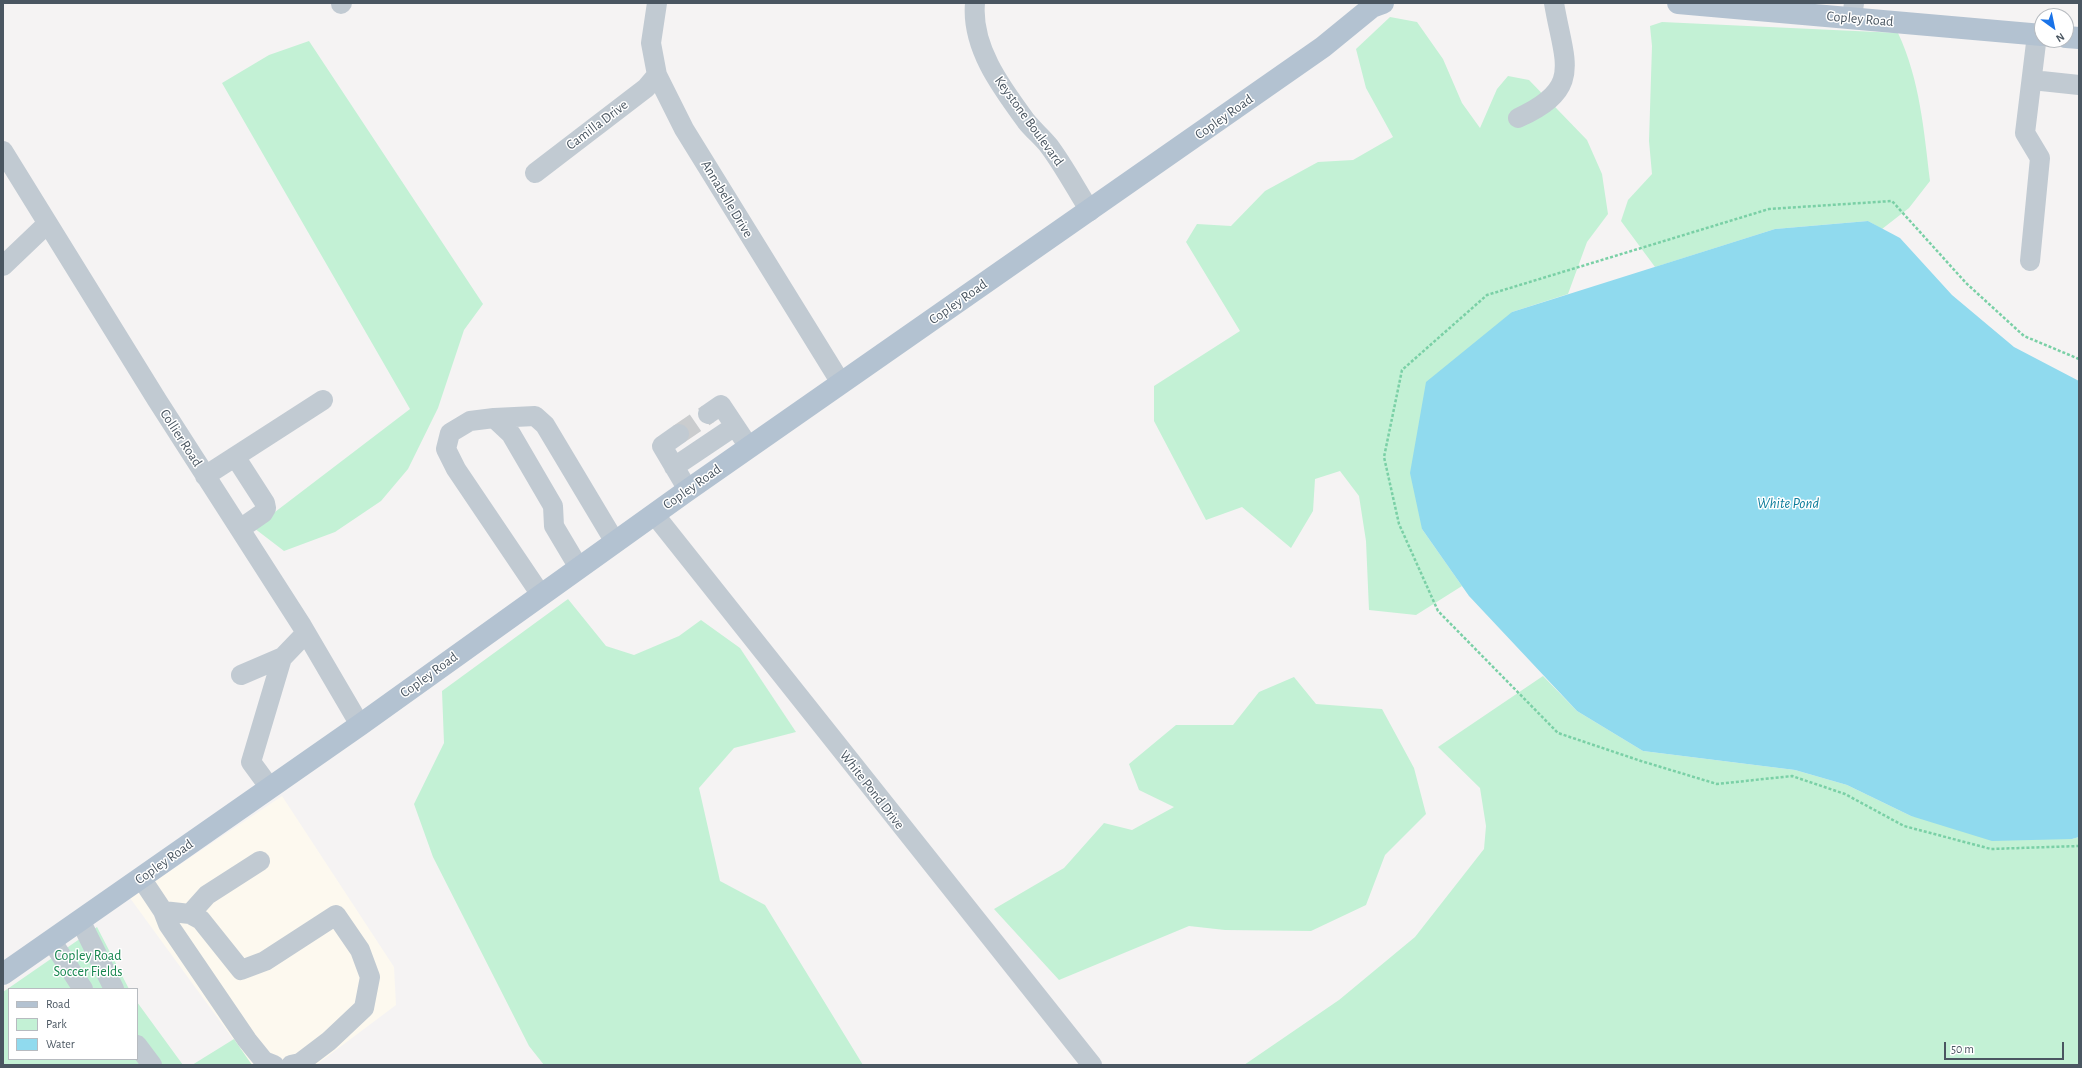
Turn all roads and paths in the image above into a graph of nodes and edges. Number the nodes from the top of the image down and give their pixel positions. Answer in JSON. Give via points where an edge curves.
{"nodes":[{"id":1,"x":657,"y":3,"type":"edge"},
{"id":2,"x":975,"y":3,"type":"edge"},
{"id":3,"x":1554,"y":3,"type":"edge"},
{"id":4,"x":1678,"y":3,"type":"edge"},
{"id":5,"x":1374,"y":4,"type":"edge"},
{"id":6,"x":1787,"y":7,"type":"edge"},
{"id":7,"x":1853,"y":10,"type":"edge"},
{"id":8,"x":2034,"y":34,"type":"edge"},
{"id":9,"x":2038,"y":48,"type":"edge"},
{"id":10,"x":657,"y":75,"type":"junction"},
{"id":11,"x":2032,"y":80,"type":"junction"},
{"id":12,"x":2079,"y":84,"type":"edge"},
{"id":13,"x":1518,"y":118,"type":"dead end"},
{"id":14,"x":6,"y":162,"type":"edge"},
{"id":15,"x":535,"y":173,"type":"dead end"},
{"id":16,"x":1090,"y":211,"type":"junction"},
{"id":17,"x":48,"y":224,"type":"junction"},
{"id":18,"x":2030,"y":261,"type":"dead end"},
{"id":19,"x":3,"y":266,"type":"edge"},
{"id":20,"x":2079,"y":359,"type":"edge"},
{"id":21,"x":841,"y":383,"type":"junction"},
{"id":22,"x":323,"y":400,"type":"dead end"},
{"id":23,"x":708,"y":414,"type":"tunnel mouth"},
{"id":24,"x":494,"y":418,"type":"junction"},
{"id":25,"x":735,"y":426,"type":"junction"},
{"id":26,"x":679,"y":434,"type":"tunnel mouth"},
{"id":27,"x":749,"y":447,"type":"junction"},
{"id":28,"x":236,"y":458,"type":"junction"},
{"id":29,"x":674,"y":467,"type":"junction"},
{"id":30,"x":205,"y":476,"type":"junction"},
{"id":31,"x":688,"y":490,"type":"junction"},
{"id":32,"x":654,"y":514,"type":"junction"},
{"id":33,"x":240,"y":529,"type":"junction"},
{"id":34,"x":616,"y":542,"type":"junction"},
{"id":35,"x":579,"y":568,"type":"junction"},
{"id":36,"x":541,"y":595,"type":"junction"},
{"id":37,"x":306,"y":633,"type":"junction"},
{"id":38,"x":283,"y":657,"type":"junction"},
{"id":39,"x":241,"y":675,"type":"dead end"},
{"id":40,"x":360,"y":725,"type":"junction"},
{"id":41,"x":270,"y":788,"type":"junction"},
{"id":42,"x":2079,"y":846,"type":"edge"},
{"id":43,"x":260,"y":861,"type":"dead end"},
{"id":44,"x":141,"y":878,"type":"junction"},
{"id":45,"x":163,"y":911,"type":"junction"},
{"id":46,"x":190,"y":914,"type":"junction"},
{"id":47,"x":80,"y":920,"type":"junction"},
{"id":48,"x":51,"y":940,"type":"junction"},
{"id":49,"x":3,"y":974,"type":"edge"},
{"id":50,"x":82,"y":988,"type":"edge"},
{"id":51,"x":114,"y":988,"type":"edge"},
{"id":52,"x":138,"y":1046,"type":"edge"},
{"id":53,"x":152,"y":1065,"type":"edge"},
{"id":54,"x":274,"y":1065,"type":"edge"},
{"id":55,"x":291,"y":1065,"type":"edge"},
{"id":56,"x":1092,"y":1065,"type":"edge"}],
"edges":[{"from":1,"to":10,"type":"street","name":"Annabelle Drive","via":[[651,43]]},
{"from":2,"to":16,"type":"street","name":"Keystone Boulevard","via":[[978,38],[989,66],[1027,121],[1048,145]]},
{"from":3,"to":13,"type":"street","via":[[1565,60],[1565,77],[1558,91],[1545,104]]},
{"from":4,"to":6,"type":"main road","name":"Copley Road"},
{"from":5,"to":16,"type":"main road","name":"Copley Road","via":[[1323,47]]},
{"from":6,"to":7,"type":"main road","name":"Copley Road"},
{"from":7,"to":8,"type":"main road","name":"Copley Road"},
{"from":9,"to":11,"type":"street"},
{"from":10,"to":15,"type":"street","name":"Camilla Drive","via":[[646,88]]},
{"from":10,"to":21,"type":"street","name":"Annabelle Drive","via":[[684,129]]},
{"from":11,"to":12,"type":"street"},
{"from":11,"to":18,"type":"street","via":[[2025,133],[2040,158]]},
{"from":14,"to":17,"type":"street","name":"Collier Road"},
{"from":16,"to":21,"type":"main road","name":"Copley Road"},
{"from":17,"to":19,"type":"street"},
{"from":17,"to":30,"type":"street","name":"Collier Road"},
{"from":20,"to":42,"type":"path","via":[[2024,336],[1966,283],[1892,201],[1769,209],[1487,295],[1402,370],[1384,456],[1399,524],[1438,611],[1558,733],[1641,762],[1717,784],[1792,776],[1844,794],[1904,826],[1992,849]]},
{"from":21,"to":27,"type":"main road","name":"Copley Road"},
{"from":22,"to":28,"type":"street"},
{"from":23,"to":25,"type":"street","via":[[721,405]]},
{"from":24,"to":34,"type":"street","via":[[535,416],[544,425]]},
{"from":24,"to":35,"type":"street","via":[[510,434],[552,506],[554,526]]},
{"from":24,"to":36,"type":"street","via":[[470,421],[450,433],[446,449],[456,469]]},
{"from":25,"to":27,"type":"street"},
{"from":25,"to":29,"type":"street"},
{"from":26,"to":29,"type":"street","via":[[662,446]]},
{"from":27,"to":31,"type":"main road","name":"Copley Road"},
{"from":28,"to":30,"type":"street"},
{"from":28,"to":33,"type":"street","via":[[266,508],[263,513]]},
{"from":29,"to":31,"type":"street"},
{"from":30,"to":33,"type":"street","name":"Collier Road"},
{"from":31,"to":32,"type":"main road","name":"Copley Road"},
{"from":32,"to":34,"type":"main road","name":"Copley Road"},
{"from":32,"to":56,"type":"street","name":"White Pond Drive"},
{"from":33,"to":37,"type":"street","name":"Collier Road"},
{"from":34,"to":35,"type":"main road","name":"Copley Road"},
{"from":35,"to":36,"type":"main road","name":"Copley Road"},
{"from":36,"to":40,"type":"main road","name":"Copley Road"},
{"from":37,"to":38,"type":"street"},
{"from":37,"to":40,"type":"street","name":"Collier Road"},
{"from":38,"to":39,"type":"street"},
{"from":38,"to":41,"type":"street","via":[[251,762]]},
{"from":40,"to":41,"type":"main road","name":"Copley Road"},
{"from":41,"to":44,"type":"main road","name":"Copley Road"},
{"from":43,"to":46,"type":"street","via":[[207,895]]},
{"from":44,"to":45,"type":"street"},
{"from":44,"to":47,"type":"main road","name":"Copley Road"},
{"from":45,"to":46,"type":"street"},
{"from":45,"to":54,"type":"street","via":[[168,924],[247,1040],[264,1061]]},
{"from":46,"to":55,"type":"street","via":[[201,920],[241,970],[264,962],[336,915],[360,950],[370,977],[364,1008],[329,1041],[300,1063]]},
{"from":47,"to":48,"type":"main road","name":"Copley Road"},
{"from":47,"to":51,"type":"street"},
{"from":48,"to":49,"type":"main road","name":"Copley Road"},
{"from":48,"to":50,"type":"street"},
{"from":52,"to":53,"type":"street"}]}
